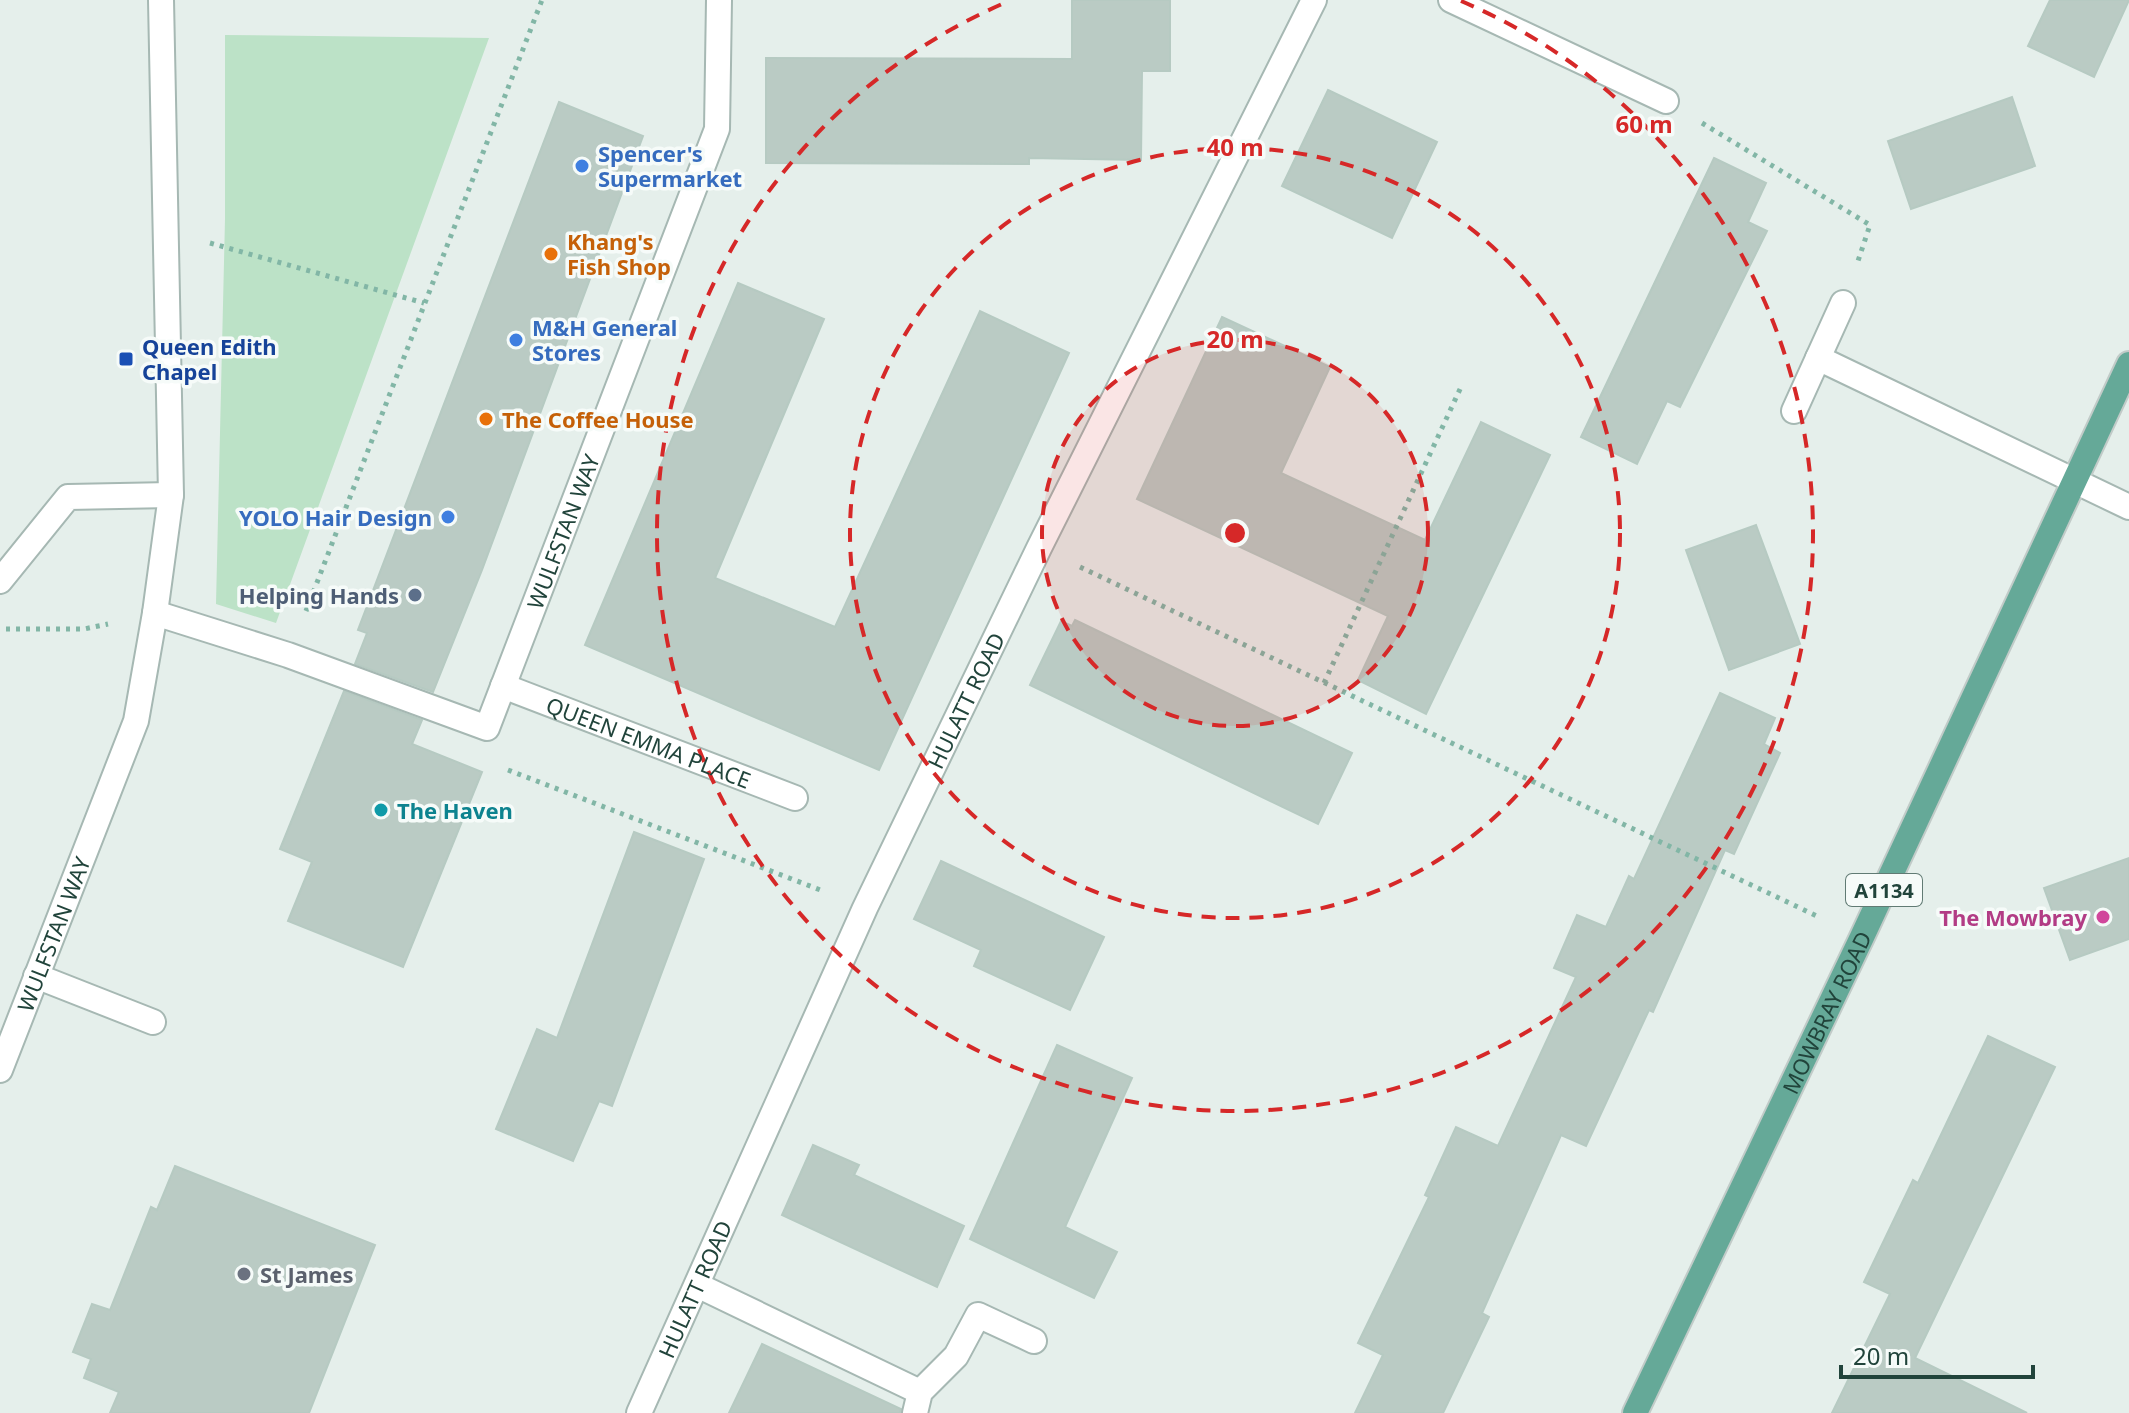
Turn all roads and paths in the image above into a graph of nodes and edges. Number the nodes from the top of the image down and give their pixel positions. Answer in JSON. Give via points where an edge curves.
{"nodes":[{"id":1,"x":161,"y":0,"type":"edge"},
{"id":2,"x":542,"y":0,"type":"edge"},
{"id":3,"x":719,"y":0,"type":"edge"},
{"id":4,"x":1314,"y":0,"type":"edge"},
{"id":5,"x":1451,"y":0,"type":"edge"},
{"id":6,"x":1666,"y":101,"type":"joint"},
{"id":7,"x":164,"y":230,"type":"junction"},
{"id":8,"x":424,"y":303,"type":"junction"},
{"id":9,"x":1843,"y":303,"type":"joint"},
{"id":10,"x":1818,"y":358,"type":"junction"},
{"id":11,"x":2129,"y":364,"type":"edge"},
{"id":12,"x":1461,"y":387,"type":"dead end"},
{"id":13,"x":1794,"y":411,"type":"dead end"},
{"id":14,"x":2075,"y":480,"type":"junction"},
{"id":15,"x":171,"y":495,"type":"junction"},
{"id":16,"x":2129,"y":507,"type":"edge"},
{"id":17,"x":1039,"y":548,"type":"junction"},
{"id":18,"x":0,"y":581,"type":"edge"},
{"id":19,"x":155,"y":613,"type":"junction"},
{"id":20,"x":0,"y":629,"type":"edge"},
{"id":21,"x":288,"y":655,"type":"junction"},
{"id":22,"x":1324,"y":683,"type":"junction"},
{"id":23,"x":503,"y":686,"type":"junction"},
{"id":24,"x":487,"y":728,"type":"junction"},
{"id":25,"x":795,"y":798,"type":"dead end"},
{"id":26,"x":865,"y":908,"type":"junction"},
{"id":27,"x":1862,"y":937,"type":"junction"},
{"id":28,"x":36,"y":976,"type":"junction"},
{"id":29,"x":153,"y":1022,"type":"dead end"},
{"id":30,"x":0,"y":1070,"type":"edge"},
{"id":31,"x":697,"y":1285,"type":"junction"},
{"id":32,"x":1034,"y":1341,"type":"dead end"},
{"id":33,"x":918,"y":1402,"type":"edge"},
{"id":34,"x":639,"y":1413,"type":"edge"},
{"id":35,"x":1635,"y":1413,"type":"edge"}],
"edges":[{"from":1,"to":7,"type":"street","name":"WULFSTAN WAY"},
{"from":2,"to":8,"type":"path"},
{"from":3,"to":23,"type":"street","name":"WULFSTAN WAY","via":[[717,129]]},
{"from":4,"to":17,"type":"street","name":"HULATT ROAD"},
{"from":5,"to":6,"type":"street"},
{"from":6,"to":9,"type":"path","via":[[1870,225]]},
{"from":7,"to":8,"type":"path"},
{"from":7,"to":15,"type":"street","name":"WULFSTAN WAY"},
{"from":8,"to":21,"type":"path"},
{"from":9,"to":10,"type":"street"},
{"from":10,"to":13,"type":"street"},
{"from":10,"to":14,"type":"street"},
{"from":11,"to":14,"type":"main road","name":"MOWBRAY ROAD","number":"A1134"},
{"from":12,"to":22,"type":"path"},
{"from":14,"to":16,"type":"street"},
{"from":14,"to":27,"type":"main road","name":"MOWBRAY ROAD","number":"A1134"},
{"from":15,"to":18,"type":"street","via":[[68,497]]},
{"from":15,"to":19,"type":"street","name":"WULFSTAN WAY"},
{"from":17,"to":22,"type":"path"},
{"from":17,"to":26,"type":"street","name":"HULATT ROAD"},
{"from":19,"to":20,"type":"path","via":[[84,629]]},
{"from":19,"to":21,"type":"street"},
{"from":19,"to":28,"type":"street","name":"WULFSTAN WAY","via":[[136,721]]},
{"from":21,"to":24,"type":"street"},
{"from":22,"to":27,"type":"path"},
{"from":23,"to":24,"type":"street","name":"WULFSTAN WAY"},
{"from":23,"to":25,"type":"street","name":"QUEEN EMMA PLACE"},
{"from":24,"to":26,"type":"path","via":[[475,758]]},
{"from":26,"to":31,"type":"street","name":"HULATT ROAD"},
{"from":27,"to":35,"type":"main road","name":"MOWBRAY ROAD","number":"A1134"},
{"from":28,"to":29,"type":"street"},
{"from":28,"to":30,"type":"street","name":"WULFSTAN WAY"},
{"from":31,"to":33,"type":"street"},
{"from":31,"to":34,"type":"street","name":"HULATT ROAD"},
{"from":32,"to":33,"type":"street","via":[[978,1315],[956,1356]]}]}
